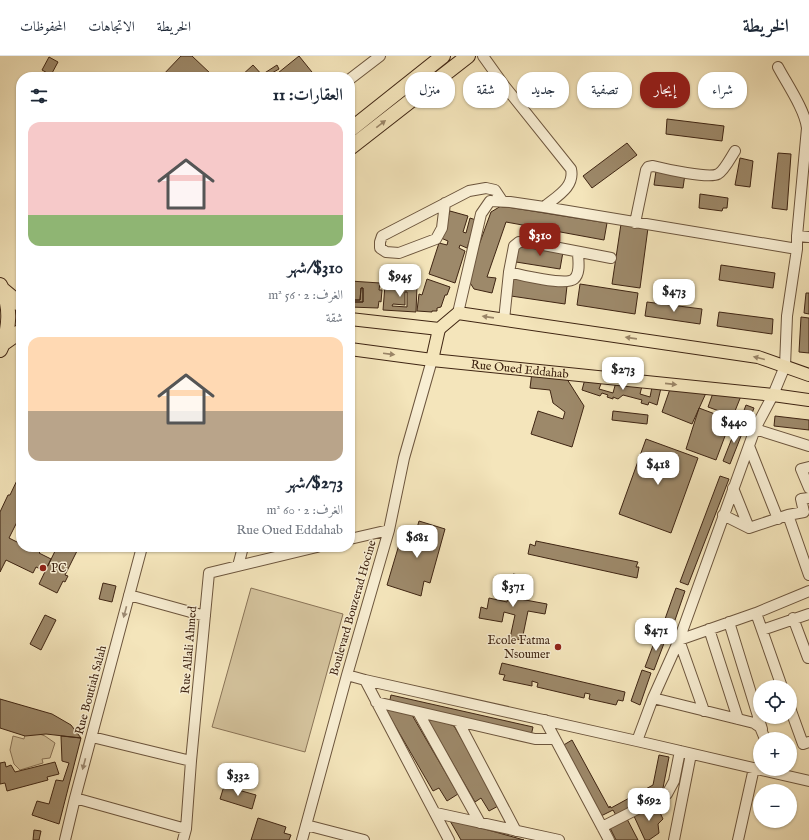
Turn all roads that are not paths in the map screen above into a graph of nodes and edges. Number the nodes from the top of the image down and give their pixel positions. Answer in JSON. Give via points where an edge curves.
{"nodes":[{"id":1,"x":380,"y":56,"type":"edge"},
{"id":2,"x":443,"y":56,"type":"edge"},
{"id":3,"x":468,"y":56,"type":"edge"},
{"id":4,"x":483,"y":56,"type":"edge"},
{"id":5,"x":778,"y":67,"type":"dead end"},
{"id":6,"x":355,"y":74,"type":"edge"},
{"id":7,"x":355,"y":126,"type":"edge"},
{"id":8,"x":355,"y":144,"type":"edge"},
{"id":9,"x":735,"y":151,"type":"dead end"},
{"id":10,"x":503,"y":202,"type":"junction"},
{"id":11,"x":445,"y":203,"type":"junction"},
{"id":12,"x":544,"y":207,"type":"junction"},
{"id":13,"x":635,"y":223,"type":"junction"},
{"id":14,"x":797,"y":236,"type":"junction"},
{"id":15,"x":809,"y":237,"type":"edge"},
{"id":16,"x":797,"y":250,"type":"junction"},
{"id":17,"x":578,"y":252,"type":"junction"},
{"id":18,"x":611,"y":258,"type":"dead end"},
{"id":19,"x":509,"y":272,"type":"junction"},
{"id":20,"x":2,"y":287,"type":"edge"},
{"id":21,"x":16,"y":300,"type":"edge"},
{"id":22,"x":458,"y":313,"type":"junction"},
{"id":23,"x":355,"y":320,"type":"edge"},
{"id":24,"x":504,"y":320,"type":"junction"},
{"id":25,"x":439,"y":329,"type":"junction"},
{"id":26,"x":16,"y":335,"type":"edge"},
{"id":27,"x":2,"y":346,"type":"edge"},
{"id":28,"x":355,"y":351,"type":"edge"},
{"id":29,"x":432,"y":360,"type":"junction"},
{"id":30,"x":785,"y":366,"type":"junction"},
{"id":31,"x":809,"y":375,"type":"edge"},
{"id":32,"x":773,"y":395,"type":"junction"},
{"id":33,"x":809,"y":400,"type":"edge"},
{"id":34,"x":755,"y":429,"type":"junction"},
{"id":35,"x":749,"y":446,"type":"junction"},
{"id":36,"x":809,"y":446,"type":"edge"},
{"id":37,"x":809,"y":467,"type":"edge"},
{"id":38,"x":734,"y":488,"type":"junction"},
{"id":39,"x":809,"y":488,"type":"edge"},
{"id":40,"x":809,"y":498,"type":"edge"},
{"id":41,"x":723,"y":515,"type":"junction"},
{"id":42,"x":783,"y":517,"type":"junction"},
{"id":43,"x":749,"y":528,"type":"junction"},
{"id":44,"x":389,"y":530,"type":"junction"},
{"id":45,"x":355,"y":538,"type":"edge"},
{"id":46,"x":141,"y":552,"type":"edge"},
{"id":47,"x":242,"y":552,"type":"edge"},
{"id":48,"x":296,"y":552,"type":"edge"},
{"id":49,"x":238,"y":566,"type":"junction"},
{"id":50,"x":809,"y":575,"type":"edge"},
{"id":51,"x":809,"y":592,"type":"edge"},
{"id":52,"x":129,"y":595,"type":"junction"},
{"id":53,"x":756,"y":613,"type":"junction"},
{"id":54,"x":809,"y":614,"type":"edge"},
{"id":55,"x":205,"y":616,"type":"junction"},
{"id":56,"x":793,"y":618,"type":"junction"},
{"id":57,"x":729,"y":622,"type":"junction"},
{"id":58,"x":709,"y":629,"type":"junction"},
{"id":59,"x":762,"y":630,"type":"junction"},
{"id":60,"x":679,"y":640,"type":"junction"},
{"id":61,"x":808,"y":658,"type":"dead end"},
{"id":62,"x":347,"y":675,"type":"junction"},
{"id":63,"x":365,"y":680,"type":"junction"},
{"id":64,"x":780,"y":680,"type":"edge"},
{"id":65,"x":653,"y":698,"type":"junction"},
{"id":66,"x":376,"y":702,"type":"junction"},
{"id":67,"x":704,"y":711,"type":"junction"},
{"id":68,"x":418,"y":712,"type":"junction"},
{"id":69,"x":738,"y":719,"type":"junction"},
{"id":70,"x":545,"y":720,"type":"junction"},
{"id":71,"x":458,"y":722,"type":"junction"},
{"id":72,"x":796,"y":724,"type":"edge"},
{"id":73,"x":762,"y":732,"type":"edge"},
{"id":74,"x":763,"y":732,"type":"edge"},
{"id":75,"x":92,"y":737,"type":"junction"},
{"id":76,"x":555,"y":739,"type":"junction"},
{"id":77,"x":637,"y":741,"type":"junction"},
{"id":78,"x":809,"y":742,"type":"edge"},
{"id":79,"x":680,"y":751,"type":"junction"},
{"id":80,"x":691,"y":754,"type":"junction"},
{"id":81,"x":191,"y":761,"type":"junction"},
{"id":82,"x":753,"y":768,"type":"edge"},
{"id":83,"x":753,"y":772,"type":"edge"},
{"id":84,"x":792,"y":776,"type":"edge"},
{"id":85,"x":809,"y":781,"type":"edge"},
{"id":86,"x":75,"y":798,"type":"junction"},
{"id":87,"x":436,"y":813,"type":"junction"},
{"id":88,"x":480,"y":823,"type":"junction"},
{"id":89,"x":306,"y":825,"type":"junction"},
{"id":90,"x":602,"y":827,"type":"junction"},
{"id":91,"x":186,"y":829,"type":"junction"},
{"id":92,"x":524,"y":834,"type":"edge"},
{"id":93,"x":65,"y":840,"type":"edge"},
{"id":94,"x":183,"y":840,"type":"edge"},
{"id":95,"x":302,"y":840,"type":"edge"},
{"id":96,"x":364,"y":840,"type":"edge"},
{"id":97,"x":449,"y":840,"type":"edge"},
{"id":98,"x":559,"y":840,"type":"edge"},
{"id":99,"x":609,"y":840,"type":"edge"},
{"id":100,"x":674,"y":840,"type":"edge"},
{"id":101,"x":738,"y":840,"type":"edge"}],
"edges":[{"from":1,"to":6,"type":"street"},
{"from":2,"to":7,"type":"highway"},
{"from":8,"to":3,"type":"highway","one_way":true},
{"from":4,"to":12,"type":"street","via":[[571,169],[573,176],[569,186]]},
{"from":5,"to":14,"type":"street","via":[[801,110],[807,128]]},
{"from":9,"to":13,"type":"street","via":[[721,172],[715,176],[648,167]]},
{"from":10,"to":11,"type":"street","via":[[494,190],[486,188],[469,191]]},
{"from":10,"to":12,"type":"street"},
{"from":10,"to":22,"type":"street","via":[[490,201],[481,214]]},
{"from":11,"to":11,"type":"street","via":[[382,236],[380,248],[386,252],[399,253],[436,239],[442,228]]},
{"from":12,"to":13,"type":"street"},
{"from":13,"to":16,"type":"street"},
{"from":14,"to":15,"type":"street"},
{"from":14,"to":16,"type":"street"},
{"from":16,"to":30,"type":"street","via":[[787,316]]},
{"from":17,"to":18,"type":"street"},
{"from":17,"to":19,"type":"street","via":[[519,242],[514,246]]},
{"from":17,"to":19,"type":"street","via":[[578,270],[574,279],[568,282]]},
{"from":19,"to":24,"type":"street"},
{"from":20,"to":21,"type":"highway"},
{"from":20,"to":27,"type":"highway","via":[[8,307],[8,325]]},
{"from":24,"to":22,"type":"main road","one_way":true},
{"from":22,"to":25,"type":"main road"},
{"from":23,"to":25,"type":"main road"},
{"from":30,"to":24,"type":"main road","one_way":true,"via":[[758,357]]},
{"from":25,"to":29,"type":"main road"},
{"from":26,"to":27,"type":"highway"},
{"from":28,"to":29,"type":"main road","name":"Rue Oued Eddahab","one_way":true},
{"from":29,"to":32,"type":"main road","name":"Rue Oued Eddahab","one_way":true},
{"from":29,"to":44,"type":"street","name":"Boulevard Bouzerad Hocine","via":[[404,458]]},
{"from":30,"to":31,"type":"main road"},
{"from":30,"to":32,"type":"street"},
{"from":32,"to":33,"type":"main road","name":"Rue Oued Eddahab"},
{"from":32,"to":34,"type":"street"},
{"from":34,"to":35,"type":"street"},
{"from":34,"to":36,"type":"street"},
{"from":35,"to":38,"type":"street"},
{"from":35,"to":42,"type":"street"},
{"from":37,"to":39,"type":"street","via":[[801,469]]},
{"from":38,"to":41,"type":"street"},
{"from":38,"to":43,"type":"street"},
{"from":40,"to":42,"type":"street","via":[[800,499],[804,512]]},
{"from":41,"to":43,"type":"street"},
{"from":41,"to":60,"type":"street"},
{"from":42,"to":43,"type":"street"},
{"from":42,"to":50,"type":"street"},
{"from":44,"to":45,"type":"street"},
{"from":44,"to":62,"type":"street","name":"Boulevard Bouzerad Hocine"},
{"from":46,"to":52,"type":"street","name":"Rue Boutiah Salah"},
{"from":47,"to":49,"type":"street"},
{"from":48,"to":49,"type":"street","name":"Rue Allali Ahmed"},
{"from":49,"to":55,"type":"street","name":"Rue Allali Ahmed","via":[[209,574]]},
{"from":51,"to":53,"type":"street"},
{"from":52,"to":55,"type":"street"},
{"from":52,"to":75,"type":"street","name":"Rue Boutiah Salah","one_way":true},
{"from":53,"to":57,"type":"street"},
{"from":53,"to":59,"type":"street"},
{"from":54,"to":56,"type":"street"},
{"from":55,"to":81,"type":"street","name":"Rue Allali Ahmed"},
{"from":56,"to":59,"type":"street"},
{"from":56,"to":61,"type":"street"},
{"from":57,"to":58,"type":"street"},
{"from":57,"to":74,"type":"street"},
{"from":58,"to":60,"type":"street"},
{"from":58,"to":69,"type":"street"},
{"from":59,"to":64,"type":"street"},
{"from":60,"to":65,"type":"street"},
{"from":60,"to":67,"type":"street"},
{"from":62,"to":63,"type":"street"},
{"from":62,"to":89,"type":"street","name":"Boulevard Bouzerad Hocine"},
{"from":63,"to":66,"type":"street"},
{"from":63,"to":70,"type":"street"},
{"from":65,"to":67,"type":"street"},
{"from":65,"to":77,"type":"street"},
{"from":66,"to":68,"type":"street"},
{"from":66,"to":87,"type":"street"},
{"from":67,"to":69,"type":"street"},
{"from":68,"to":71,"type":"street"},
{"from":68,"to":88,"type":"street"},
{"from":69,"to":73,"type":"street","via":[[754,722]]},
{"from":70,"to":76,"type":"street"},
{"from":70,"to":77,"type":"street"},
{"from":71,"to":76,"type":"street","via":[[535,739]]},
{"from":71,"to":92,"type":"street"},
{"from":72,"to":78,"type":"street","via":[[803,744]]},
{"from":75,"to":81,"type":"street"},
{"from":75,"to":86,"type":"street","name":"Rue Boutiah Salah","one_way":true},
{"from":76,"to":90,"type":"street"},
{"from":77,"to":79,"type":"street"},
{"from":79,"to":80,"type":"street"},
{"from":79,"to":90,"type":"street","via":[[674,781],[667,794]]},
{"from":80,"to":82,"type":"street"},
{"from":80,"to":100,"type":"street"},
{"from":81,"to":91,"type":"street","name":"Rue Allali Ahmed"},
{"from":83,"to":101,"type":"street"},
{"from":84,"to":85,"type":"street"},
{"from":86,"to":91,"type":"street"},
{"from":86,"to":93,"type":"street","name":"Rue Boutiah Salah"},
{"from":87,"to":88,"type":"street"},
{"from":87,"to":97,"type":"street"},
{"from":88,"to":92,"type":"street"},
{"from":89,"to":95,"type":"street","name":"Boulevard Bouzerad Hocine"},
{"from":89,"to":96,"type":"street"},
{"from":90,"to":99,"type":"street"},
{"from":91,"to":94,"type":"street","name":"Rue Allali Ahmed"},
{"from":92,"to":98,"type":"street"}]}
